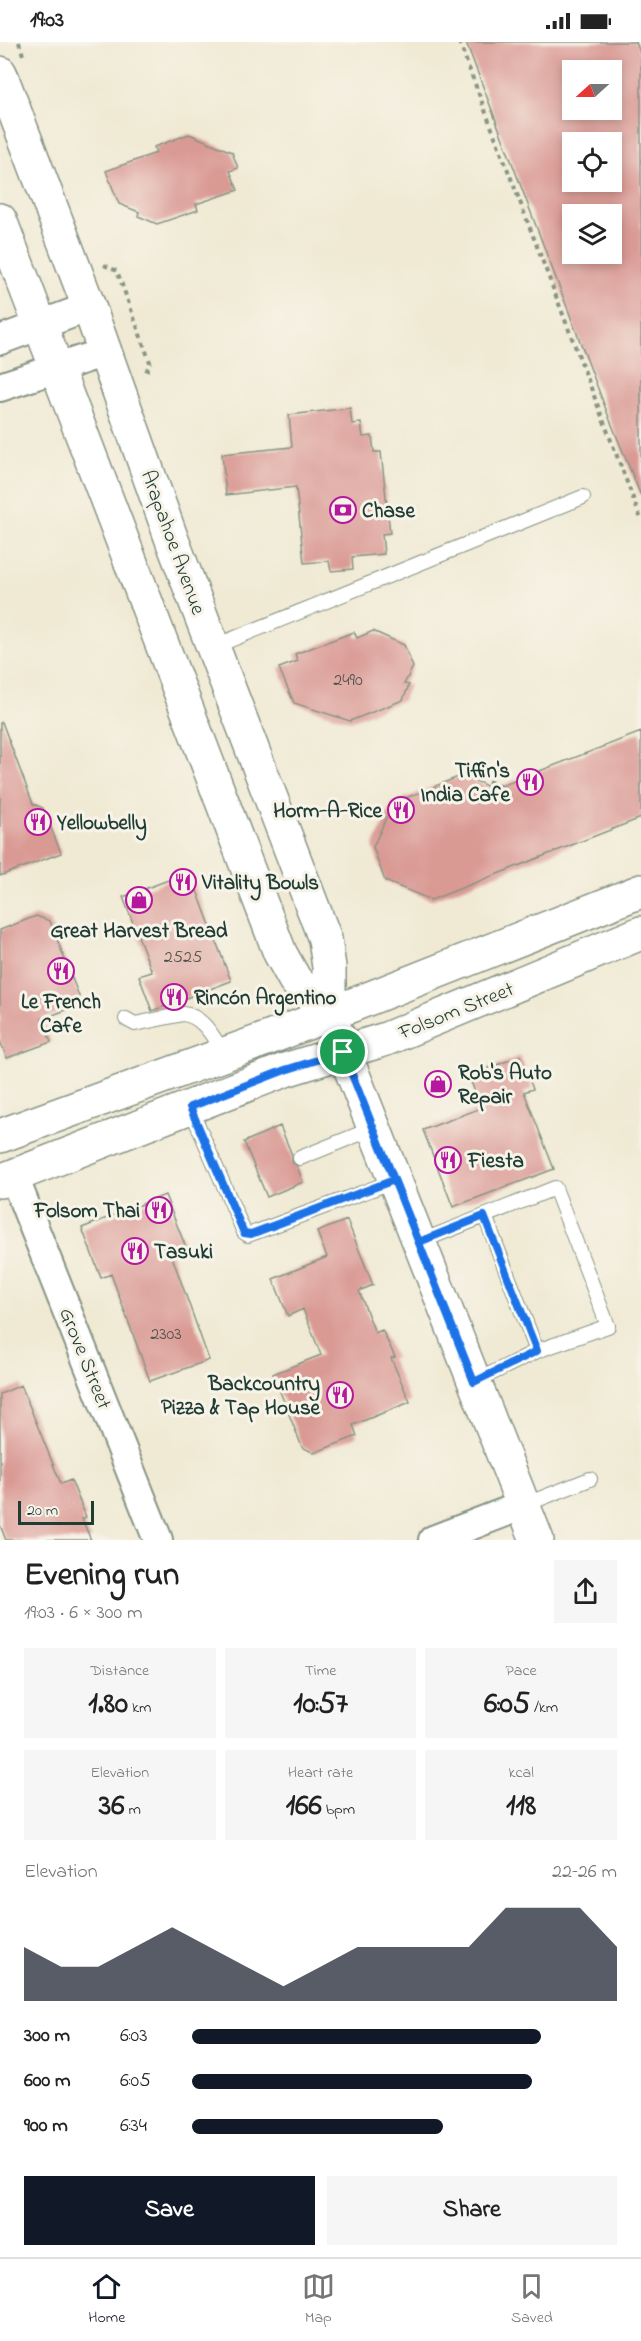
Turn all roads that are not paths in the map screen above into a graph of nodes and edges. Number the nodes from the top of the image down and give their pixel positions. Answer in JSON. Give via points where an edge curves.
{"nodes":[{"id":1,"x":0,"y":73,"type":"edge"},
{"id":2,"x":0,"y":220,"type":"edge"},
{"id":3,"x":89,"y":307,"type":"junction"},
{"id":4,"x":40,"y":325,"type":"junction"},
{"id":5,"x":0,"y":340,"type":"edge"},
{"id":6,"x":105,"y":352,"type":"junction"},
{"id":7,"x":56,"y":368,"type":"junction"},
{"id":8,"x":0,"y":387,"type":"edge"},
{"id":9,"x":583,"y":497,"type":"dead end"},
{"id":10,"x":213,"y":647,"type":"junction"},
{"id":11,"x":641,"y":891,"type":"edge"},
{"id":12,"x":641,"y":933,"type":"edge"},
{"id":13,"x":329,"y":1014,"type":"junction"},
{"id":14,"x":126,"y":1019,"type":"dead end"},
{"id":15,"x":343,"y":1052,"type":"junction"},
{"id":16,"x":225,"y":1055,"type":"junction"},
{"id":17,"x":190,"y":1107,"type":"junction"},
{"id":18,"x":374,"y":1128,"type":"junction"},
{"id":19,"x":0,"y":1136,"type":"edge"},
{"id":20,"x":300,"y":1158,"type":"dead end"},
{"id":21,"x":7,"y":1179,"type":"edge"},
{"id":22,"x":394,"y":1180,"type":"junction"},
{"id":23,"x":484,"y":1216,"type":"junction"},
{"id":24,"x":419,"y":1242,"type":"junction"},
{"id":25,"x":537,"y":1351,"type":"junction"},
{"id":26,"x":474,"y":1382,"type":"junction"},
{"id":27,"x":590,"y":1479,"type":"dead end"},
{"id":28,"x":524,"y":1505,"type":"junction"},
{"id":29,"x":158,"y":1540,"type":"edge"},
{"id":30,"x":433,"y":1540,"type":"edge"},
{"id":31,"x":537,"y":1540,"type":"edge"}],
"edges":[{"from":1,"to":3,"type":"main road","name":"Arapahoe Avenue"},
{"from":2,"to":4,"type":"main road","name":"Arapahoe Avenue"},
{"from":3,"to":4,"type":"street"},
{"from":3,"to":6,"type":"main road","name":"Arapahoe Avenue"},
{"from":4,"to":5,"type":"street"},
{"from":4,"to":7,"type":"main road","name":"Arapahoe Avenue"},
{"from":6,"to":7,"type":"street"},
{"from":6,"to":10,"type":"main road","name":"Arapahoe Avenue"},
{"from":7,"to":8,"type":"street"},
{"from":7,"to":13,"type":"main road","name":"Arapahoe Avenue","via":[[280,953],[295,980]]},
{"from":9,"to":10,"type":"lane"},
{"from":10,"to":13,"type":"main road","name":"Arapahoe Avenue","via":[[325,939]]},
{"from":11,"to":13,"type":"main road","name":"Folsom Street"},
{"from":12,"to":15,"type":"main road","name":"Folsom Street","via":[[386,1039]]},
{"from":13,"to":15,"type":"main road","name":"Arapahoe Avenue"},
{"from":13,"to":16,"type":"main road","name":"Folsom Street"},
{"from":14,"to":16,"type":"lane","via":[[135,1024],[191,1015],[199,1018]]},
{"from":15,"to":17,"type":"main road","name":"Folsom Street"},
{"from":15,"to":18,"type":"main road","name":"Arapahoe Avenue"},
{"from":16,"to":19,"type":"main road","name":"Folsom Street"},
{"from":17,"to":21,"type":"main road","name":"Folsom Street"},
{"from":17,"to":22,"type":"lane","via":[[244,1233],[288,1221]]},
{"from":18,"to":20,"type":"lane"},
{"from":18,"to":22,"type":"main road","name":"Arapahoe Avenue"},
{"from":21,"to":29,"type":"street","name":"Grove Street"},
{"from":22,"to":24,"type":"main road","name":"Arapahoe Avenue"},
{"from":23,"to":24,"type":"lane"},
{"from":23,"to":25,"type":"lane"},
{"from":23,"to":25,"type":"lane","via":[[555,1188],[608,1326]]},
{"from":24,"to":26,"type":"main road","name":"Arapahoe Avenue"},
{"from":25,"to":26,"type":"lane"},
{"from":26,"to":28,"type":"main road","name":"Arapahoe Avenue"},
{"from":27,"to":28,"type":"lane"},
{"from":28,"to":30,"type":"street"},
{"from":28,"to":31,"type":"main road","name":"Arapahoe Avenue"}]}
